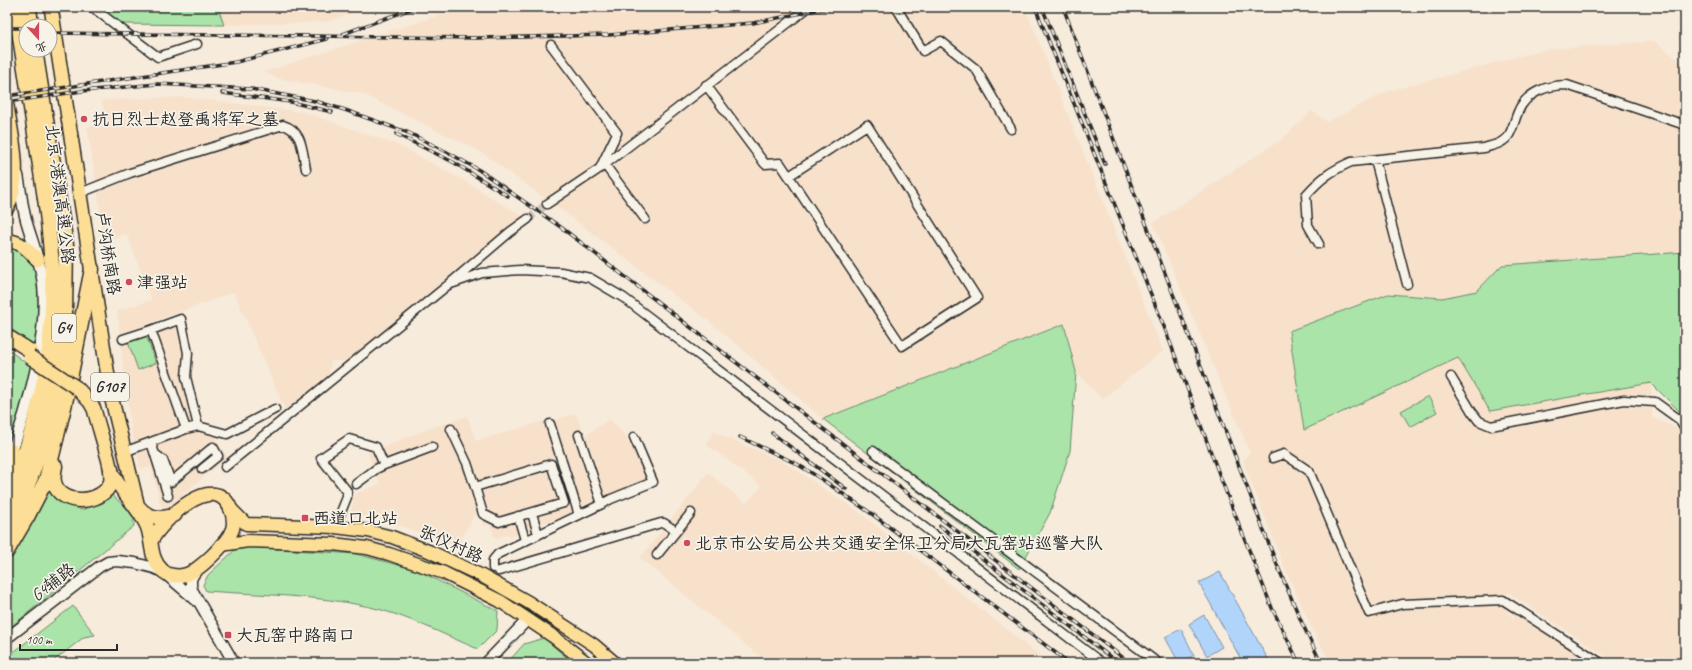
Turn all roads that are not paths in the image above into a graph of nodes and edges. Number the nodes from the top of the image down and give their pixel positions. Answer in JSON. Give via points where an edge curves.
{"nodes":[{"id":1,"x":16,"y":7,"type":"edge"},
{"id":2,"x":29,"y":7,"type":"edge"},
{"id":3,"x":51,"y":7,"type":"edge"},
{"id":4,"x":92,"y":7,"type":"edge"},
{"id":5,"x":809,"y":7,"type":"edge"},
{"id":6,"x":896,"y":7,"type":"edge"},
{"id":7,"x":30,"y":18,"type":"edge"},
{"id":8,"x":197,"y":44,"type":"dead end"},
{"id":9,"x":551,"y":45,"type":"dead end"},
{"id":10,"x":36,"y":58,"type":"edge"},
{"id":11,"x":706,"y":85,"type":"junction"},
{"id":12,"x":7,"y":106,"type":"edge"},
{"id":13,"x":1685,"y":125,"type":"edge"},
{"id":14,"x":1011,"y":129,"type":"dead end"},
{"id":15,"x":1375,"y":160,"type":"junction"},
{"id":16,"x":15,"y":162,"type":"junction"},
{"id":17,"x":602,"y":167,"type":"junction"},
{"id":18,"x":306,"y":169,"type":"dead end"},
{"id":19,"x":789,"y":176,"type":"junction"},
{"id":20,"x":80,"y":193,"type":"junction"},
{"id":21,"x":547,"y":204,"type":"tunnel mouth"},
{"id":22,"x":7,"y":208,"type":"edge"},
{"id":23,"x":528,"y":218,"type":"tunnel mouth"},
{"id":24,"x":645,"y":219,"type":"dead end"},
{"id":25,"x":7,"y":241,"type":"edge"},
{"id":26,"x":1319,"y":244,"type":"dead end"},
{"id":27,"x":38,"y":260,"type":"junction"},
{"id":28,"x":92,"y":269,"type":"junction"},
{"id":29,"x":1407,"y":284,"type":"dead end"},
{"id":30,"x":448,"y":286,"type":"junction"},
{"id":31,"x":151,"y":330,"type":"junction"},
{"id":32,"x":7,"y":336,"type":"edge"},
{"id":33,"x":123,"y":339,"type":"dead end"},
{"id":34,"x":7,"y":342,"type":"edge"},
{"id":35,"x":31,"y":354,"type":"junction"},
{"id":36,"x":1451,"y":377,"type":"dead end"},
{"id":37,"x":78,"y":385,"type":"junction"},
{"id":38,"x":275,"y":409,"type":"dead end"},
{"id":39,"x":550,"y":424,"type":"dead end"},
{"id":40,"x":198,"y":426,"type":"junction"},
{"id":41,"x":1685,"y":428,"type":"edge"},
{"id":42,"x":186,"y":429,"type":"junction"},
{"id":43,"x":451,"y":429,"type":"dead end"},
{"id":44,"x":579,"y":435,"type":"dead end"},
{"id":45,"x":58,"y":436,"type":"junction"},
{"id":46,"x":634,"y":437,"type":"dead end"},
{"id":47,"x":151,"y":442,"type":"junction"},
{"id":48,"x":432,"y":447,"type":"dead end"},
{"id":49,"x":124,"y":452,"type":"junction"},
{"id":50,"x":873,"y":452,"type":"dead end"},
{"id":51,"x":155,"y":454,"type":"junction"},
{"id":52,"x":9,"y":458,"type":"edge"},
{"id":53,"x":1273,"y":458,"type":"dead end"},
{"id":54,"x":384,"y":465,"type":"junction"},
{"id":55,"x":225,"y":467,"type":"dead end"},
{"id":56,"x":110,"y":469,"type":"junction"},
{"id":57,"x":202,"y":469,"type":"dead end"},
{"id":58,"x":356,"y":484,"type":"dead end"},
{"id":59,"x":475,"y":487,"type":"junction"},
{"id":60,"x":9,"y":496,"type":"edge"},
{"id":61,"x":168,"y":496,"type":"dead end"},
{"id":62,"x":602,"y":504,"type":"junction"},
{"id":63,"x":140,"y":508,"type":"junction"},
{"id":64,"x":232,"y":510,"type":"junction"},
{"id":65,"x":532,"y":513,"type":"junction"},
{"id":66,"x":691,"y":513,"type":"dead end"},
{"id":67,"x":175,"y":514,"type":"junction"},
{"id":68,"x":579,"y":515,"type":"junction"},
{"id":69,"x":518,"y":516,"type":"junction"},
{"id":70,"x":339,"y":517,"type":"dead end"},
{"id":71,"x":676,"y":531,"type":"junction"},
{"id":72,"x":7,"y":532,"type":"edge"},
{"id":73,"x":538,"y":534,"type":"junction"},
{"id":74,"x":525,"y":540,"type":"junction"},
{"id":75,"x":151,"y":541,"type":"junction"},
{"id":76,"x":222,"y":545,"type":"junction"},
{"id":77,"x":7,"y":551,"type":"edge"},
{"id":78,"x":657,"y":555,"type":"dead end"},
{"id":79,"x":197,"y":569,"type":"junction"},
{"id":80,"x":163,"y":572,"type":"junction"},
{"id":81,"x":197,"y":601,"type":"junction"},
{"id":82,"x":528,"y":619,"type":"junction"},
{"id":83,"x":7,"y":638,"type":"edge"},
{"id":84,"x":234,"y":663,"type":"edge"},
{"id":85,"x":486,"y":663,"type":"edge"},
{"id":86,"x":587,"y":663,"type":"edge"},
{"id":87,"x":615,"y":663,"type":"edge"},
{"id":88,"x":1102,"y":663,"type":"edge"},
{"id":89,"x":1158,"y":663,"type":"edge"},
{"id":90,"x":1601,"y":663,"type":"edge"}],
"edges":[{"from":1,"to":60,"type":"highway","name":"北京-港澳高速公路","number":"G4","via":[[49,220],[52,277],[51,329],[44,381],[34,421]]},
{"from":2,"to":7,"type":"highway"},
{"from":3,"to":20,"type":"highway","name":"卢沟桥南路","number":"G107"},
{"from":4,"to":8,"type":"street","via":[[158,57]]},
{"from":5,"to":11,"type":"street"},
{"from":6,"to":14,"type":"street","via":[[923,51],[941,41],[976,69]]},
{"from":9,"to":17,"type":"street","via":[[617,133]]},
{"from":10,"to":72,"type":"highway","name":"北京-港澳高速公路","number":"G4","via":[[66,245],[65,315],[55,390],[40,450]]},
{"from":11,"to":17,"type":"street"},
{"from":11,"to":19,"type":"street","via":[[765,164],[780,163]]},
{"from":12,"to":16,"type":"highway"},
{"from":13,"to":15,"type":"street","via":[[1567,85],[1554,85],[1529,97],[1518,110],[1508,136],[1500,143],[1484,148]]},
{"from":15,"to":26,"type":"street","via":[[1351,162],[1331,171],[1306,195],[1308,225]]},
{"from":15,"to":29,"type":"street"},
{"from":16,"to":22,"type":"highway","via":[[14,184]]},
{"from":16,"to":27,"type":"street","via":[[26,219]]},
{"from":17,"to":21,"type":"street"},
{"from":17,"to":24,"type":"street"},
{"from":18,"to":20,"type":"street","via":[[297,133],[291,127],[283,125],[130,174]]},
{"from":19,"to":19,"type":"street","via":[[902,346],[977,298],[867,125]]},
{"from":20,"to":28,"type":"highway","name":"卢沟桥南路","number":"G107"},
{"from":23,"to":30,"type":"street"},
{"from":25,"to":27,"type":"highway","via":[[22,245]]},
{"from":27,"to":52,"type":"street","via":[[44,296],[40,344],[28,400]]},
{"from":28,"to":45,"type":"highway"},
{"from":28,"to":49,"type":"highway","name":"卢沟桥南路","number":"G107","via":[[112,396]]},
{"from":30,"to":55,"type":"street"},
{"from":30,"to":88,"type":"street","via":[[482,273],[520,270],[561,272],[590,278],[624,298]]},
{"from":31,"to":33,"type":"street"},
{"from":31,"to":40,"type":"street","via":[[181,319],[188,353],[186,377]]},
{"from":31,"to":42,"type":"street"},
{"from":32,"to":35,"type":"highway","number":"G107"},
{"from":34,"to":35,"type":"highway","number":"G107"},
{"from":35,"to":37,"type":"highway","number":"G107"},
{"from":36,"to":41,"type":"street","via":[[1479,421],[1491,426],[1624,400],[1655,402],[1680,420]]},
{"from":37,"to":56,"type":"highway","number":"G107","via":[[94,409]]},
{"from":37,"to":63,"type":"highway","number":"G107","via":[[93,396],[98,405],[123,484]]},
{"from":38,"to":40,"type":"street","via":[[227,434]]},
{"from":39,"to":68,"type":"street"},
{"from":40,"to":42,"type":"street"},
{"from":42,"to":47,"type":"street"},
{"from":43,"to":59,"type":"street"},
{"from":44,"to":62,"type":"street"},
{"from":45,"to":56,"type":"highway","via":[[54,482],[59,491],[68,498],[78,500],[97,496],[111,481]]},
{"from":45,"to":77,"type":"highway","via":[[46,480]]},
{"from":46,"to":62,"type":"street","via":[[653,482]]},
{"from":47,"to":49,"type":"street"},
{"from":47,"to":51,"type":"street"},
{"from":48,"to":54,"type":"street"},
{"from":49,"to":63,"type":"highway","name":"卢沟桥南路","number":"G107"},
{"from":50,"to":89,"type":"street"},
{"from":51,"to":57,"type":"street","via":[[163,460],[171,482],[213,447],[218,456]]},
{"from":51,"to":61,"type":"street"},
{"from":52,"to":60,"type":"highway"},
{"from":53,"to":90,"type":"street","via":[[1284,454],[1309,470],[1369,613],[1402,604],[1503,600]]},
{"from":54,"to":58,"type":"street"},
{"from":54,"to":70,"type":"street","via":[[376,447],[349,439],[321,458],[347,491]]},
{"from":56,"to":75,"type":"highway","number":"G107","via":[[143,519]]},
{"from":59,"to":65,"type":"street","via":[[551,464],[564,503]]},
{"from":59,"to":69,"type":"street","via":[[483,514],[499,522]]},
{"from":62,"to":68,"type":"street"},
{"from":63,"to":67,"type":"highway","via":[[156,518],[166,518]]},
{"from":64,"to":67,"type":"highway","via":[[221,497],[212,494],[191,500]]},
{"from":64,"to":76,"type":"highway","via":[[233,529]]},
{"from":64,"to":87,"type":"main road","name":"张仪村路","via":[[246,524],[335,527],[368,531],[431,552],[480,575],[528,602],[594,645]]},
{"from":65,"to":69,"type":"street"},
{"from":65,"to":73,"type":"street"},
{"from":66,"to":71,"type":"street"},
{"from":67,"to":75,"type":"highway"},
{"from":68,"to":73,"type":"street"},
{"from":69,"to":74,"type":"street"},
{"from":71,"to":74,"type":"street","via":[[661,523],[496,570],[493,560],[498,554]]},
{"from":71,"to":78,"type":"street"},
{"from":73,"to":74,"type":"street"},
{"from":75,"to":80,"type":"highway","number":"G107","via":[[151,553]]},
{"from":76,"to":79,"type":"highway"},
{"from":76,"to":82,"type":"main road","name":"张仪村路","via":[[248,540],[367,548],[444,573],[500,601]]},
{"from":79,"to":80,"type":"highway","via":[[185,575],[173,576]]},
{"from":79,"to":81,"type":"street","via":[[191,579],[191,588]]},
{"from":80,"to":81,"type":"street"},
{"from":80,"to":83,"type":"street","name":"G4辅路","via":[[135,563],[108,562]]},
{"from":81,"to":84,"type":"street"},
{"from":82,"to":85,"type":"street"},
{"from":82,"to":86,"type":"main road","name":"张仪村路"}]}
